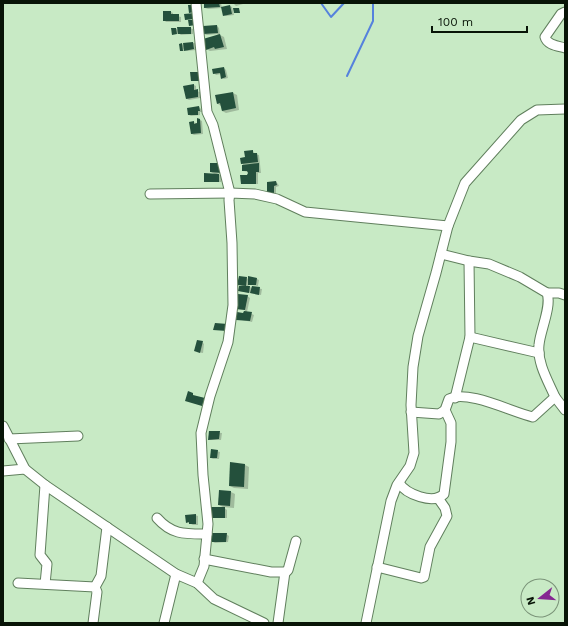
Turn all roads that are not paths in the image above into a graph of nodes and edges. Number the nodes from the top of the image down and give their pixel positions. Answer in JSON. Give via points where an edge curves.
{"nodes":[{"id":1,"x":196,"y":3,"type":"edge"},
{"id":2,"x":565,"y":12,"type":"edge"},
{"id":3,"x":565,"y":48,"type":"edge"},
{"id":4,"x":565,"y":109,"type":"edge"},
{"id":5,"x":150,"y":194,"type":"dead end"},
{"id":6,"x":230,"y":194,"type":"junction"},
{"id":7,"x":448,"y":226,"type":"junction"},
{"id":8,"x":441,"y":254,"type":"junction"},
{"id":9,"x":469,"y":261,"type":"junction"},
{"id":10,"x":547,"y":293,"type":"junction"},
{"id":11,"x":565,"y":295,"type":"edge"},
{"id":12,"x":470,"y":338,"type":"junction"},
{"id":13,"x":539,"y":353,"type":"junction"},
{"id":14,"x":555,"y":397,"type":"junction"},
{"id":15,"x":455,"y":398,"type":"junction"},
{"id":16,"x":445,"y":410,"type":"junction"},
{"id":17,"x":565,"y":410,"type":"edge"},
{"id":18,"x":411,"y":412,"type":"junction"},
{"id":19,"x":3,"y":426,"type":"edge"},
{"id":20,"x":78,"y":436,"type":"dead end"},
{"id":21,"x":9,"y":439,"type":"junction"},
{"id":22,"x":25,"y":469,"type":"junction"},
{"id":23,"x":3,"y":471,"type":"edge"},
{"id":24,"x":399,"y":483,"type":"junction"},
{"id":25,"x":45,"y":485,"type":"junction"},
{"id":26,"x":438,"y":498,"type":"junction"},
{"id":27,"x":157,"y":518,"type":"dead end"},
{"id":28,"x":107,"y":527,"type":"junction"},
{"id":29,"x":207,"y":534,"type":"junction"},
{"id":30,"x":296,"y":541,"type":"dead end"},
{"id":31,"x":204,"y":559,"type":"junction"},
{"id":32,"x":377,"y":568,"type":"junction"},
{"id":33,"x":285,"y":572,"type":"junction"},
{"id":34,"x":176,"y":574,"type":"junction"},
{"id":35,"x":18,"y":583,"type":"dead end"},
{"id":36,"x":197,"y":583,"type":"junction"},
{"id":37,"x":45,"y":584,"type":"junction"},
{"id":38,"x":95,"y":587,"type":"junction"},
{"id":39,"x":93,"y":623,"type":"edge"},
{"id":40,"x":164,"y":623,"type":"edge"},
{"id":41,"x":264,"y":623,"type":"edge"},
{"id":42,"x":278,"y":623,"type":"edge"},
{"id":43,"x":366,"y":623,"type":"edge"}],
"edges":[{"from":1,"to":6,"type":"street","via":[[207,112],[213,125]]},
{"from":2,"to":3,"type":"street","via":[[545,40]]},
{"from":4,"to":7,"type":"street","via":[[537,110],[521,120],[465,183]]},
{"from":5,"to":6,"type":"street"},
{"from":6,"to":7,"type":"street","via":[[255,194],[277,199],[305,212]]},
{"from":6,"to":29,"type":"street","via":[[233,305],[228,342],[201,433]]},
{"from":7,"to":8,"type":"street"},
{"from":8,"to":9,"type":"street"},
{"from":8,"to":18,"type":"street","via":[[418,336],[413,367]]},
{"from":9,"to":10,"type":"street","via":[[489,264],[520,276]]},
{"from":9,"to":12,"type":"street"},
{"from":10,"to":11,"type":"street"},
{"from":10,"to":13,"type":"street","via":[[548,303],[538,345]]},
{"from":12,"to":13,"type":"street"},
{"from":12,"to":15,"type":"street"},
{"from":13,"to":14,"type":"street"},
{"from":14,"to":15,"type":"street","via":[[533,417],[495,404],[470,398]]},
{"from":14,"to":17,"type":"street"},
{"from":15,"to":16,"type":"street","via":[[449,399]]},
{"from":16,"to":18,"type":"street","via":[[439,414]]},
{"from":16,"to":26,"type":"street","via":[[451,424],[451,447],[444,492]]},
{"from":18,"to":24,"type":"street","via":[[414,453],[410,466]]},
{"from":19,"to":21,"type":"street"},
{"from":20,"to":21,"type":"street"},
{"from":21,"to":22,"type":"street"},
{"from":22,"to":23,"type":"street"},
{"from":22,"to":25,"type":"street"},
{"from":24,"to":26,"type":"street","via":[[421,497]]},
{"from":24,"to":32,"type":"street","via":[[391,501]]},
{"from":25,"to":28,"type":"street"},
{"from":25,"to":37,"type":"street","via":[[40,555],[47,566]]},
{"from":26,"to":32,"type":"street","via":[[447,516],[430,547],[424,577]]},
{"from":27,"to":29,"type":"street","via":[[175,532]]},
{"from":28,"to":34,"type":"street"},
{"from":28,"to":38,"type":"street","via":[[101,579]]},
{"from":29,"to":31,"type":"street"},
{"from":30,"to":33,"type":"street","via":[[288,570]]},
{"from":31,"to":33,"type":"street","via":[[271,572]]},
{"from":31,"to":36,"type":"street"},
{"from":32,"to":43,"type":"street"},
{"from":33,"to":42,"type":"street"},
{"from":34,"to":36,"type":"street"},
{"from":34,"to":40,"type":"street"},
{"from":35,"to":37,"type":"street"},
{"from":36,"to":41,"type":"street","via":[[214,599]]},
{"from":37,"to":38,"type":"street"},
{"from":38,"to":39,"type":"street"}]}
